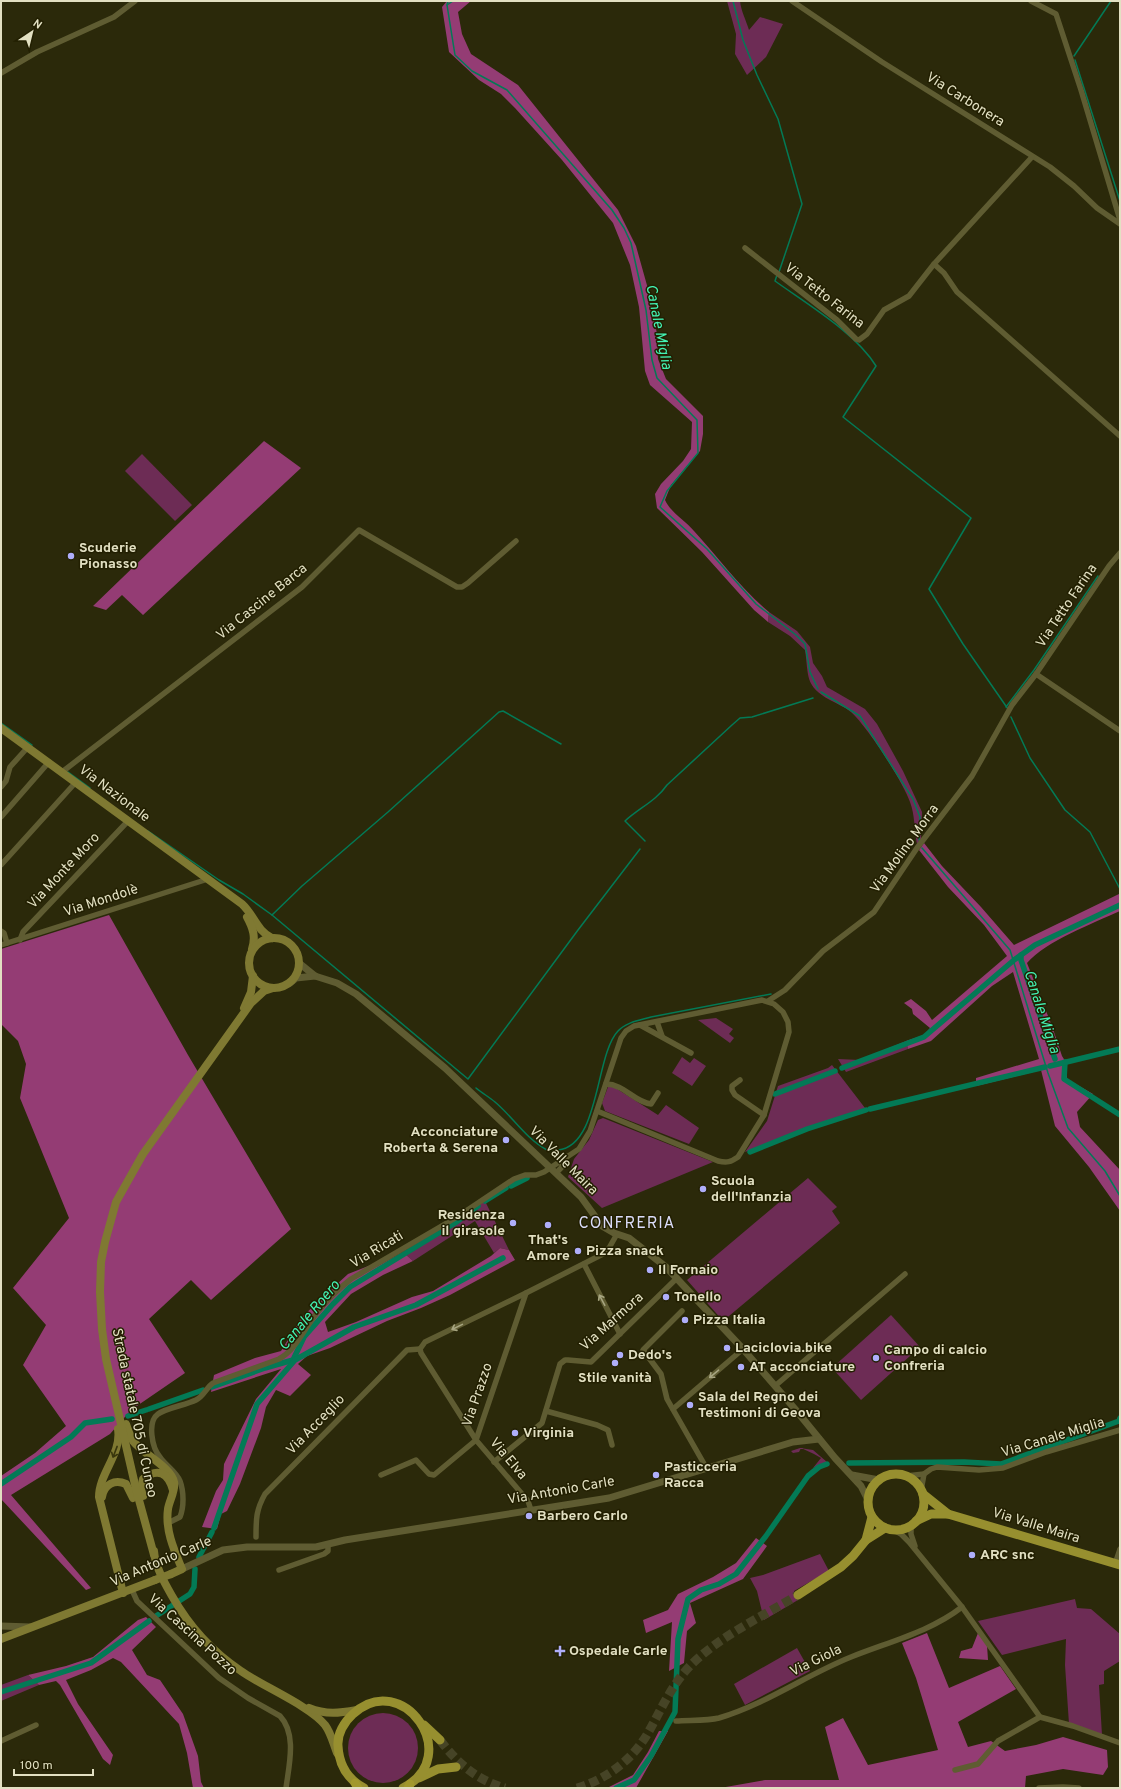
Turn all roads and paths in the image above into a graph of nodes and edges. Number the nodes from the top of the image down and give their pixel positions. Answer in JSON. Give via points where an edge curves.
{"nodes":[{"id":1,"x":135,"y":1,"type":"edge"},
{"id":2,"x":792,"y":1,"type":"edge"},
{"id":3,"x":1031,"y":1,"type":"edge"},
{"id":4,"x":1,"y":73,"type":"edge"},
{"id":5,"x":1032,"y":157,"type":"junction"},
{"id":6,"x":1120,"y":220,"type":"edge"},
{"id":7,"x":1120,"y":224,"type":"edge"},
{"id":8,"x":745,"y":248,"type":"dead end"},
{"id":9,"x":934,"y":264,"type":"junction"},
{"id":10,"x":1120,"y":436,"type":"edge"},
{"id":11,"x":516,"y":541,"type":"dead end"},
{"id":12,"x":1120,"y":552,"type":"edge"},
{"id":13,"x":1036,"y":674,"type":"junction"},
{"id":14,"x":1,"y":728,"type":"edge"},
{"id":15,"x":1120,"y":731,"type":"edge"},
{"id":16,"x":28,"y":747,"type":"junction"},
{"id":17,"x":49,"y":762,"type":"junction"},
{"id":18,"x":62,"y":772,"type":"junction"},
{"id":19,"x":76,"y":782,"type":"junction"},
{"id":20,"x":1,"y":787,"type":"edge"},
{"id":21,"x":1,"y":817,"type":"edge"},
{"id":22,"x":128,"y":821,"type":"junction"},
{"id":23,"x":1,"y":864,"type":"edge"},
{"id":24,"x":209,"y":880,"type":"junction"},
{"id":25,"x":235,"y":900,"type":"junction"},
{"id":26,"x":1,"y":931,"type":"edge"},
{"id":27,"x":272,"y":938,"type":"junction"},
{"id":28,"x":20,"y":940,"type":"junction"},
{"id":29,"x":4,"y":944,"type":"edge"},
{"id":30,"x":250,"y":957,"type":"junction"},
{"id":31,"x":299,"y":962,"type":"junction"},
{"id":32,"x":254,"y":976,"type":"junction"},
{"id":33,"x":315,"y":976,"type":"junction"},
{"id":34,"x":290,"y":983,"type":"junction"},
{"id":35,"x":273,"y":988,"type":"junction"},
{"id":36,"x":768,"y":1001,"type":"junction"},
{"id":37,"x":657,"y":1022,"type":"junction"},
{"id":38,"x":235,"y":1024,"type":"junction"},
{"id":39,"x":640,"y":1025,"type":"junction"},
{"id":40,"x":662,"y":1036,"type":"junction"},
{"id":41,"x":691,"y":1053,"type":"dead end"},
{"id":42,"x":740,"y":1080,"type":"dead end"},
{"id":43,"x":606,"y":1084,"type":"junction"},
{"id":44,"x":658,"y":1093,"type":"dead end"},
{"id":45,"x":597,"y":1111,"type":"junction"},
{"id":46,"x":764,"y":1116,"type":"junction"},
{"id":47,"x":567,"y":1158,"type":"junction"},
{"id":48,"x":550,"y":1167,"type":"junction"},
{"id":49,"x":556,"y":1173,"type":"junction"},
{"id":50,"x":617,"y":1234,"type":"junction"},
{"id":51,"x":584,"y":1264,"type":"junction"},
{"id":52,"x":906,"y":1274,"type":"dead end"},
{"id":53,"x":677,"y":1278,"type":"junction"},
{"id":54,"x":526,"y":1293,"type":"junction"},
{"id":55,"x":682,"y":1311,"type":"dead end"},
{"id":56,"x":620,"y":1334,"type":"junction"},
{"id":57,"x":420,"y":1349,"type":"junction"},
{"id":58,"x":743,"y":1349,"type":"junction"},
{"id":59,"x":106,"y":1359,"type":"junction"},
{"id":60,"x":775,"y":1386,"type":"junction"},
{"id":61,"x":673,"y":1409,"type":"junction"},
{"id":62,"x":546,"y":1412,"type":"junction"},
{"id":63,"x":1120,"y":1430,"type":"edge"},
{"id":64,"x":813,"y":1431,"type":"junction"},
{"id":65,"x":819,"y":1439,"type":"junction"},
{"id":66,"x":476,"y":1440,"type":"junction"},
{"id":67,"x":793,"y":1442,"type":"junction"},
{"id":68,"x":612,"y":1445,"type":"dead end"},
{"id":69,"x":494,"y":1462,"type":"junction"},
{"id":70,"x":707,"y":1469,"type":"junction"},
{"id":71,"x":924,"y":1474,"type":"junction"},
{"id":72,"x":381,"y":1475,"type":"dead end"},
{"id":73,"x":852,"y":1475,"type":"junction"},
{"id":74,"x":906,"y":1476,"type":"junction"},
{"id":75,"x":879,"y":1480,"type":"junction"},
{"id":76,"x":173,"y":1490,"type":"junction"},
{"id":77,"x":922,"y":1492,"type":"junction"},
{"id":78,"x":868,"y":1500,"type":"junction"},
{"id":79,"x":101,"y":1504,"type":"junction"},
{"id":80,"x":531,"y":1510,"type":"junction"},
{"id":81,"x":948,"y":1514,"type":"junction"},
{"id":82,"x":872,"y":1517,"type":"junction"},
{"id":83,"x":168,"y":1523,"type":"junction"},
{"id":84,"x":914,"y":1524,"type":"junction"},
{"id":85,"x":884,"y":1528,"type":"junction"},
{"id":86,"x":894,"y":1530,"type":"junction"},
{"id":87,"x":256,"y":1537,"type":"dead end"},
{"id":88,"x":866,"y":1540,"type":"junction"},
{"id":89,"x":328,"y":1544,"type":"junction"},
{"id":90,"x":1120,"y":1549,"type":"edge"},
{"id":91,"x":916,"y":1550,"type":"junction"},
{"id":92,"x":153,"y":1552,"type":"junction"},
{"id":93,"x":1118,"y":1565,"type":"edge"},
{"id":94,"x":182,"y":1569,"type":"junction"},
{"id":95,"x":278,"y":1570,"type":"dead end"},
{"id":96,"x":132,"y":1590,"type":"junction"},
{"id":97,"x":123,"y":1594,"type":"junction"},
{"id":98,"x":798,"y":1595,"type":"tunnel mouth"},
{"id":99,"x":962,"y":1607,"type":"junction"},
{"id":100,"x":33,"y":1627,"type":"junction"},
{"id":101,"x":2,"y":1628,"type":"edge"},
{"id":102,"x":10,"y":1636,"type":"junction"},
{"id":103,"x":1,"y":1639,"type":"edge"},
{"id":104,"x":293,"y":1702,"type":"junction"},
{"id":105,"x":357,"y":1710,"type":"junction"},
{"id":106,"x":1040,"y":1717,"type":"junction"},
{"id":107,"x":420,"y":1721,"type":"junction"},
{"id":108,"x":676,"y":1721,"type":"dead end"},
{"id":109,"x":36,"y":1726,"type":"dead end"},
{"id":110,"x":440,"y":1740,"type":"tunnel mouth"},
{"id":111,"x":1,"y":1741,"type":"edge"},
{"id":112,"x":1120,"y":1743,"type":"edge"},
{"id":113,"x":339,"y":1757,"type":"junction"},
{"id":114,"x":456,"y":1767,"type":"dead end"},
{"id":115,"x":955,"y":1770,"type":"dead end"},
{"id":116,"x":356,"y":1785,"type":"edge"},
{"id":117,"x":409,"y":1785,"type":"edge"},
{"id":118,"x":286,"y":1788,"type":"edge"},
{"id":119,"x":364,"y":1788,"type":"edge"},
{"id":120,"x":1038,"y":1788,"type":"edge"},
{"id":121,"x":1079,"y":1788,"type":"edge"}],
"edges":[{"from":1,"to":4,"type":"street","via":[[114,17],[37,52]]},
{"from":2,"to":5,"type":"street","name":"Via Carbonera","via":[[882,62]]},
{"from":3,"to":6,"type":"street","via":[[1056,14]]},
{"from":5,"to":7,"type":"street","name":"Via Carbonera","via":[[1050,167],[1097,208]]},
{"from":5,"to":9,"type":"street","name":"Via Tetto Farina"},
{"from":8,"to":9,"type":"street","name":"Via Tetto Farina","via":[[859,340],[867,334],[884,310],[909,296]]},
{"from":9,"to":10,"type":"street","via":[[944,273],[957,292]]},
{"from":11,"to":18,"type":"street","name":"Via Cascine Barca","via":[[468,583],[457,587],[359,530],[302,587]]},
{"from":12,"to":13,"type":"street","name":"Via Tetto Farina"},
{"from":13,"to":15,"type":"street"},
{"from":13,"to":36,"type":"street","name":"Via Molino Morra","via":[[1012,705],[972,776],[917,848],[874,912],[823,951],[785,990]]},
{"from":14,"to":16,"type":"main road","name":"Via Nazionale"},
{"from":16,"to":17,"type":"main road","name":"Via Nazionale"},
{"from":16,"to":20,"type":"street","via":[[10,767],[6,781]]},
{"from":17,"to":18,"type":"main road","name":"Via Nazionale"},
{"from":17,"to":21,"type":"street"},
{"from":18,"to":19,"type":"main road","name":"Via Nazionale"},
{"from":19,"to":22,"type":"main road","name":"Via Nazionale"},
{"from":19,"to":23,"type":"street"},
{"from":22,"to":24,"type":"main road","name":"Via Nazionale"},
{"from":22,"to":28,"type":"street","name":"Via Monte Moro","via":[[23,932]]},
{"from":24,"to":25,"type":"main road"},
{"from":24,"to":28,"type":"street","name":"Via Mondolè"},
{"from":25,"to":27,"type":"main road","via":[[248,910],[264,934]]},
{"from":25,"to":30,"type":"main road","via":[[251,924],[254,934],[255,941]]},
{"from":26,"to":29,"type":"street","via":[[4,933]]},
{"from":27,"to":30,"type":"main road","via":[[258,944]]},
{"from":27,"to":31,"type":"main road","via":[[281,939],[291,945],[298,954]]},
{"from":28,"to":29,"type":"street","name":"Via Mondolè"},
{"from":30,"to":32,"type":"main road","via":[[250,970]]},
{"from":31,"to":33,"type":"street","name":"Via Valle Maira"},
{"from":31,"to":34,"type":"main road","via":[[295,977]]},
{"from":32,"to":35,"type":"main road","via":[[266,986]]},
{"from":32,"to":38,"type":"main road","name":"Strada statale 705 di Cuneo","via":[[251,992]]},
{"from":33,"to":34,"type":"street","name":"Via Valle Maira","via":[[296,978]]},
{"from":33,"to":48,"type":"street","name":"Via Valle Maira","via":[[337,983],[356,994],[445,1068]]},
{"from":34,"to":35,"type":"main road"},
{"from":35,"to":38,"type":"main road","name":"Strada statale 705 di Cuneo","via":[[264,991],[254,1000]]},
{"from":36,"to":37,"type":"street","name":"Via Molino Morra","via":[[762,1000]]},
{"from":36,"to":46,"type":"street","via":[[783,1012],[790,1032]]},
{"from":37,"to":39,"type":"street","name":"Via Molino Morra"},
{"from":37,"to":40,"type":"street"},
{"from":38,"to":59,"type":"main road","name":"Strada statale 705 di Cuneo","via":[[142,1154],[116,1202],[101,1262],[100,1292]]},
{"from":39,"to":40,"type":"street"},
{"from":39,"to":43,"type":"street","name":"Via Molino Morra","via":[[626,1031],[621,1038]]},
{"from":40,"to":41,"type":"street"},
{"from":42,"to":46,"type":"street","via":[[732,1086],[735,1095]]},
{"from":43,"to":44,"type":"street","via":[[619,1086],[644,1103],[651,1104]]},
{"from":43,"to":45,"type":"street","name":"Via Molino Morra"},
{"from":45,"to":46,"type":"street","via":[[725,1162],[731,1162],[738,1157]]},
{"from":45,"to":47,"type":"street","name":"Via Molino Morra","via":[[584,1143]]},
{"from":47,"to":48,"type":"street","name":"Via Molino Morra"},
{"from":47,"to":49,"type":"street","name":"Via Molino Morra"},
{"from":48,"to":49,"type":"street","name":"Via Valle Maira"},
{"from":48,"to":83,"type":"street","name":"Via Ricati","via":[[536,1175],[514,1179],[457,1217],[351,1279],[337,1290],[316,1314],[287,1355],[213,1383],[197,1400],[158,1414],[153,1421],[152,1432],[155,1448],[159,1457],[180,1481],[182,1494],[183,1509],[180,1517]]},
{"from":49,"to":50,"type":"street","name":"Via Valle Maira","via":[[581,1197],[602,1226]]},
{"from":50,"to":51,"type":"street","via":[[603,1254]]},
{"from":50,"to":53,"type":"street","name":"Via Valle Maira","via":[[636,1242]]},
{"from":51,"to":54,"type":"street"},
{"from":56,"to":51,"type":"street","one_way":true},
{"from":52,"to":60,"type":"street"},
{"from":53,"to":56,"type":"street","name":"Via Marmora"},
{"from":53,"to":58,"type":"street","name":"Via Valle Maira"},
{"from":54,"to":57,"type":"street","one_way":true,"via":[[425,1342]]},
{"from":54,"to":66,"type":"street","name":"Via Prazzo"},
{"from":55,"to":61,"type":"street","via":[[643,1350],[661,1374],[666,1400]]},
{"from":56,"to":62,"type":"street","name":"Via Marmora","via":[[591,1362],[565,1360],[560,1364]]},
{"from":57,"to":66,"type":"street","name":"Via Elva"},
{"from":57,"to":87,"type":"street","name":"Via Acceglio","via":[[407,1350],[265,1494],[256,1514]]},
{"from":58,"to":60,"type":"street","name":"Via Valle Maira"},
{"from":58,"to":61,"type":"street","one_way":true},
{"from":59,"to":76,"type":"main road","via":[[114,1370],[128,1433],[134,1442],[170,1475],[175,1484]]},
{"from":59,"to":79,"type":"main road","one_way":true,"via":[[119,1439],[99,1490]]},
{"from":59,"to":92,"type":"main road","name":"Strada statale 705 di Cuneo"},
{"from":60,"to":64,"type":"street","name":"Via Valle Maira"},
{"from":61,"to":70,"type":"street"},
{"from":62,"to":68,"type":"street","via":[[597,1424],[608,1430]]},
{"from":62,"to":69,"type":"street","name":"Via Marmora","via":[[542,1423]]},
{"from":63,"to":71,"type":"street","name":"Via Canale Miglia","via":[[1003,1468],[979,1470],[937,1467]]},
{"from":64,"to":65,"type":"street","name":"Via Valle Maira"},
{"from":64,"to":67,"type":"street","name":"Via Antonio Carle"},
{"from":65,"to":67,"type":"street","name":"Via Antonio Carle"},
{"from":65,"to":73,"type":"street","name":"Via Valle Maira"},
{"from":66,"to":69,"type":"street","name":"Via Elva"},
{"from":66,"to":72,"type":"street","name":"Via Prazzo","via":[[434,1475],[428,1474],[416,1460]]},
{"from":67,"to":70,"type":"street","name":"Via Antonio Carle"},
{"from":69,"to":80,"type":"street","name":"Via Elva","via":[[528,1502]]},
{"from":70,"to":80,"type":"street","name":"Via Antonio Carle","via":[[609,1498]]},
{"from":71,"to":74,"type":"street","name":"Via Canale Miglia"},
{"from":71,"to":77,"type":"street"},
{"from":73,"to":75,"type":"street"},
{"from":73,"to":78,"type":"street","name":"Via Valle Maira"},
{"from":74,"to":75,"type":"main road","via":[[892,1475]]},
{"from":74,"to":77,"type":"main road"},
{"from":75,"to":78,"type":"main road","via":[[873,1485]]},
{"from":76,"to":83,"type":"main road"},
{"from":76,"to":92,"type":"main road","via":[[166,1475],[151,1473],[143,1479],[141,1489],[152,1532]]},
{"from":77,"to":81,"type":"main road","name":"Via Valle Maira"},
{"from":77,"to":84,"type":"main road","via":[[922,1513]]},
{"from":78,"to":82,"type":"main road"},
{"from":79,"to":92,"type":"main road","via":[[103,1492],[112,1482],[126,1484],[132,1492],[143,1534]]},
{"from":79,"to":97,"type":"main road"},
{"from":80,"to":89,"type":"street","name":"Via Antonio Carle"},
{"from":81,"to":84,"type":"main road","name":"Via Valle Maira","via":[[931,1514]]},
{"from":81,"to":93,"type":"main road","name":"Via Valle Maira"},
{"from":82,"to":85,"type":"main road"},
{"from":82,"to":88,"type":"main road"},
{"from":83,"to":94,"type":"main road","via":[[171,1543]]},
{"from":84,"to":86,"type":"main road","via":[[903,1530]]},
{"from":84,"to":91,"type":"street","via":[[911,1534]]},
{"from":85,"to":86,"type":"main road"},
{"from":85,"to":88,"type":"main road"},
{"from":86,"to":91,"type":"street"},
{"from":88,"to":98,"type":"main road","via":[[842,1567]]},
{"from":89,"to":94,"type":"street","name":"Via Antonio Carle","via":[[316,1547],[247,1547],[223,1550]]},
{"from":89,"to":95,"type":"street","via":[[328,1551],[324,1554]]},
{"from":90,"to":93,"type":"street","name":"Via Valle Maira"},
{"from":91,"to":99,"type":"street"},
{"from":92,"to":104,"type":"main road","via":[[165,1583],[182,1613],[201,1638],[241,1672]]},
{"from":94,"to":96,"type":"main road","name":"Via Antonio Carle","bridge":true},
{"from":96,"to":97,"type":"main road","name":"Via Antonio Carle"},
{"from":96,"to":118,"type":"street","name":"Via Cascina Pozzo","via":[[137,1601],[209,1669],[233,1688],[280,1716],[290,1739]]},
{"from":97,"to":100,"type":"main road","name":"Via Antonio Carle"},
{"from":99,"to":106,"type":"street"},
{"from":99,"to":108,"type":"street","name":"Via Giola","via":[[910,1635],[851,1657],[763,1700],[718,1718]]},
{"from":100,"to":101,"type":"street"},
{"from":100,"to":102,"type":"main road","name":"Via Antonio Carle"},
{"from":101,"to":102,"type":"street"},
{"from":102,"to":103,"type":"main road","name":"Via Antonio Carle"},
{"from":104,"to":105,"type":"main road","via":[[322,1713]]},
{"from":104,"to":113,"type":"main road","via":[[319,1718]]},
{"from":105,"to":107,"type":"main road","via":[[370,1704],[387,1702],[405,1708]]},
{"from":105,"to":113,"type":"main road","via":[[347,1719],[341,1730]]},
{"from":106,"to":112,"type":"street"},
{"from":106,"to":115,"type":"street","via":[[998,1740],[978,1764]]},
{"from":107,"to":110,"type":"main road"},
{"from":107,"to":117,"type":"main road","via":[[429,1745],[428,1758],[423,1769]]},
{"from":109,"to":111,"type":"street"},
{"from":113,"to":116,"type":"main road","via":[[344,1771]]},
{"from":114,"to":117,"type":"main road","via":[[438,1769]]},
{"from":116,"to":119,"type":"main road"},
{"from":120,"to":121,"type":"street"}]}
